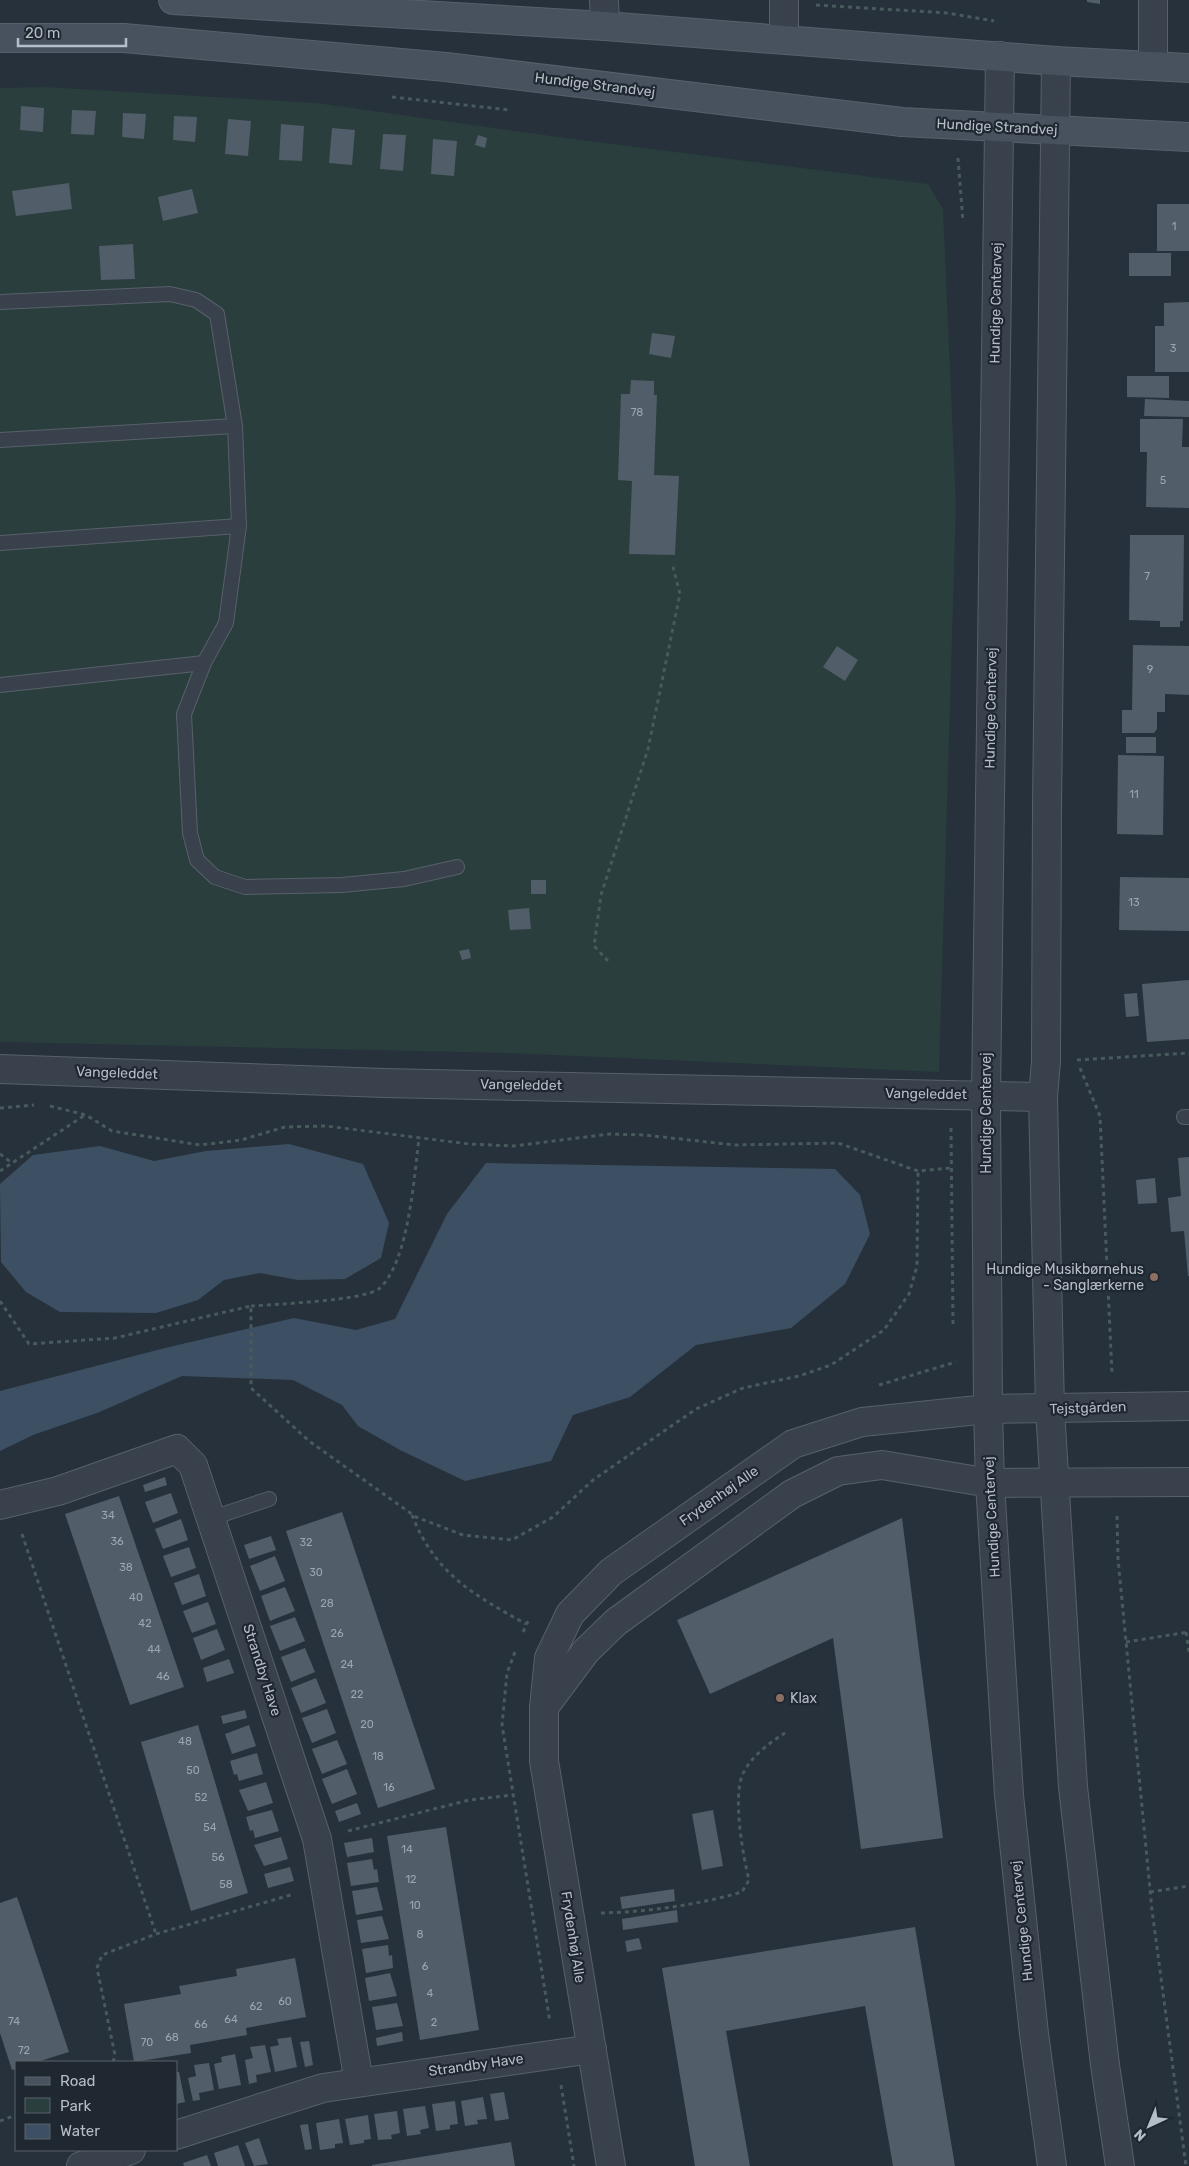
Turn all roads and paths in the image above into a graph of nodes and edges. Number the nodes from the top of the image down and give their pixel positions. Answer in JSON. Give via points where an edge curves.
{"nodes":[{"id":1,"x":173,"y":0,"type":"edge"},
{"id":2,"x":1153,"y":0,"type":"edge"},
{"id":3,"x":207,"y":1,"type":"edge"},
{"id":4,"x":784,"y":1,"type":"edge"},
{"id":5,"x":445,"y":8,"type":"edge"},
{"id":6,"x":604,"y":13,"type":"edge"},
{"id":7,"x":961,"y":15,"type":"dead end"},
{"id":8,"x":0,"y":38,"type":"edge"},
{"id":9,"x":784,"y":39,"type":"junction"},
{"id":10,"x":1000,"y":56,"type":"junction"},
{"id":11,"x":1056,"y":61,"type":"junction"},
{"id":12,"x":1153,"y":66,"type":"junction"},
{"id":13,"x":1189,"y":68,"type":"edge"},
{"id":14,"x":386,"y":97,"type":"dead end"},
{"id":15,"x":516,"y":110,"type":"dead end"},
{"id":16,"x":999,"y":127,"type":"junction"},
{"id":17,"x":1055,"y":130,"type":"junction"},
{"id":18,"x":1189,"y":137,"type":"edge"},
{"id":19,"x":0,"y":302,"type":"edge"},
{"id":20,"x":235,"y":426,"type":"junction"},
{"id":21,"x":0,"y":440,"type":"edge"},
{"id":22,"x":240,"y":526,"type":"junction"},
{"id":23,"x":0,"y":543,"type":"edge"},
{"id":24,"x":672,"y":563,"type":"dead end"},
{"id":25,"x":204,"y":663,"type":"junction"},
{"id":26,"x":0,"y":685,"type":"edge"},
{"id":27,"x":457,"y":867,"type":"dead end"},
{"id":28,"x":608,"y":962,"type":"dead end"},
{"id":29,"x":1075,"y":1052,"type":"dead end"},
{"id":30,"x":1189,"y":1053,"type":"edge"},
{"id":31,"x":1077,"y":1060,"type":"junction"},
{"id":32,"x":1046,"y":1061,"type":"junction"},
{"id":33,"x":0,"y":1069,"type":"edge"},
{"id":34,"x":986,"y":1095,"type":"junction"},
{"id":35,"x":1043,"y":1097,"type":"junction"},
{"id":36,"x":45,"y":1104,"type":"dead end"},
{"id":37,"x":36,"y":1105,"type":"dead end"},
{"id":38,"x":0,"y":1108,"type":"edge"},
{"id":39,"x":86,"y":1115,"type":"junction"},
{"id":40,"x":419,"y":1138,"type":"junction"},
{"id":41,"x":0,"y":1154,"type":"edge"},
{"id":42,"x":12,"y":1163,"type":"junction"},
{"id":43,"x":951,"y":1168,"type":"dead end"},
{"id":44,"x":0,"y":1171,"type":"edge"},
{"id":45,"x":918,"y":1171,"type":"junction"},
{"id":46,"x":0,"y":1301,"type":"edge"},
{"id":47,"x":252,"y":1306,"type":"junction"},
{"id":48,"x":987,"y":1357,"type":"junction"},
{"id":49,"x":878,"y":1386,"type":"dead end"},
{"id":50,"x":1113,"y":1406,"type":"junction"},
{"id":51,"x":1189,"y":1406,"type":"edge"},
{"id":52,"x":988,"y":1409,"type":"junction"},
{"id":53,"x":1050,"y":1409,"type":"junction"},
{"id":54,"x":1117,"y":1482,"type":"junction"},
{"id":55,"x":1189,"y":1482,"type":"edge"},
{"id":56,"x":990,"y":1483,"type":"junction"},
{"id":57,"x":1054,"y":1483,"type":"junction"},
{"id":58,"x":269,"y":1499,"type":"dead end"},
{"id":59,"x":6,"y":1504,"type":"edge"},
{"id":60,"x":412,"y":1515,"type":"junction"},
{"id":61,"x":212,"y":1518,"type":"junction"},
{"id":62,"x":530,"y":1617,"type":"dead end"},
{"id":63,"x":526,"y":1624,"type":"junction"},
{"id":64,"x":1187,"y":1632,"type":"edge"},
{"id":65,"x":520,"y":1640,"type":"dead end"},
{"id":66,"x":1126,"y":1642,"type":"junction"},
{"id":67,"x":516,"y":1649,"type":"dead end"},
{"id":68,"x":1189,"y":1652,"type":"edge"},
{"id":69,"x":544,"y":1707,"type":"junction"},
{"id":70,"x":785,"y":1732,"type":"dead end"},
{"id":71,"x":514,"y":1795,"type":"junction"},
{"id":72,"x":317,"y":1839,"type":"junction"},
{"id":73,"x":325,"y":1883,"type":"junction"},
{"id":74,"x":1189,"y":1886,"type":"edge"},
{"id":75,"x":1150,"y":1892,"type":"junction"},
{"id":76,"x":570,"y":1914,"type":"junction"},
{"id":77,"x":533,"y":1918,"type":"junction"},
{"id":78,"x":156,"y":1934,"type":"junction"},
{"id":79,"x":592,"y":2049,"type":"junction"},
{"id":80,"x":556,"y":2054,"type":"junction"},
{"id":81,"x":113,"y":2061,"type":"edge"},
{"id":82,"x":359,"y":2082,"type":"junction"},
{"id":83,"x":15,"y":2115,"type":"edge"},
{"id":84,"x":0,"y":2121,"type":"edge"},
{"id":85,"x":178,"y":2134,"type":"edge"},
{"id":86,"x":128,"y":2151,"type":"edge"},
{"id":87,"x":81,"y":2166,"type":"edge"},
{"id":88,"x":574,"y":2166,"type":"edge"},
{"id":89,"x":611,"y":2166,"type":"edge"},
{"id":90,"x":1052,"y":2166,"type":"edge"},
{"id":91,"x":1120,"y":2166,"type":"edge"},
{"id":92,"x":1186,"y":2166,"type":"edge"}],
"edges":[{"from":1,"to":3,"type":"main road"},
{"from":2,"to":12,"type":"street"},
{"from":3,"to":5,"type":"main road"},
{"from":4,"to":7,"type":"path"},
{"from":4,"to":9,"type":"street"},
{"from":5,"to":6,"type":"main road"},
{"from":6,"to":9,"type":"main road"},
{"from":8,"to":16,"type":"main road","name":"Hundige Strandvej","via":[[124,38],[446,67],[902,122]]},
{"from":9,"to":10,"type":"main road"},
{"from":10,"to":11,"type":"main road"},
{"from":10,"to":16,"type":"street","name":"Hundige Centervej"},
{"from":11,"to":12,"type":"main road"},
{"from":11,"to":17,"type":"street"},
{"from":12,"to":13,"type":"main road"},
{"from":14,"to":15,"type":"path"},
{"from":16,"to":17,"type":"main road","name":"Hundige Strandvej"},
{"from":16,"to":34,"type":"street","name":"Hundige Centervej"},
{"from":17,"to":18,"type":"main road","name":"Hundige Strandvej"},
{"from":17,"to":32,"type":"street"},
{"from":19,"to":20,"type":"lane","via":[[170,294],[196,300],[217,314]]},
{"from":20,"to":21,"type":"lane"},
{"from":20,"to":22,"type":"lane"},
{"from":22,"to":23,"type":"lane"},
{"from":22,"to":25,"type":"lane","via":[[226,623]]},
{"from":24,"to":28,"type":"path","via":[[680,594],[648,749],[601,896],[594,946]]},
{"from":25,"to":26,"type":"lane"},
{"from":25,"to":27,"type":"lane","via":[[184,714],[190,833],[197,860],[215,877],[245,887],[342,885],[404,879]]},
{"from":29,"to":31,"type":"path"},
{"from":30,"to":31,"type":"path"},
{"from":31,"to":32,"type":"path"},
{"from":31,"to":50,"type":"path","via":[[1100,1116]]},
{"from":32,"to":35,"type":"street"},
{"from":33,"to":34,"type":"street","name":"Vangeleddet","via":[[374,1082]]},
{"from":34,"to":35,"type":"street","name":"Vangeleddet"},
{"from":34,"to":48,"type":"street","name":"Hundige Centervej"},
{"from":35,"to":53,"type":"street"},
{"from":36,"to":39,"type":"path"},
{"from":37,"to":38,"type":"path"},
{"from":39,"to":40,"type":"path","via":[[112,1131],[200,1145],[241,1140],[285,1127],[326,1126]]},
{"from":39,"to":42,"type":"path"},
{"from":40,"to":45,"type":"path","via":[[513,1146],[610,1134],[734,1145],[838,1143]]},
{"from":40,"to":47,"type":"path","via":[[408,1218],[396,1264],[379,1289],[357,1296]]},
{"from":41,"to":42,"type":"path"},
{"from":42,"to":44,"type":"path"},
{"from":43,"to":45,"type":"path"},
{"from":45,"to":60,"type":"path","via":[[916,1266],[909,1294],[884,1330],[831,1365],[799,1376],[743,1388],[696,1409],[593,1480],[553,1517],[512,1540],[464,1535]]},
{"from":46,"to":47,"type":"path","via":[[29,1344],[115,1338]]},
{"from":47,"to":60,"type":"path","via":[[251,1388],[309,1440]]},
{"from":48,"to":49,"type":"path","via":[[962,1361]]},
{"from":48,"to":52,"type":"street","name":"Hundige Centervej"},
{"from":50,"to":51,"type":"street","name":"Tejstgården"},
{"from":50,"to":53,"type":"street","name":"Tejstgården"},
{"from":52,"to":53,"type":"street","name":"Tejstgården"},
{"from":52,"to":56,"type":"street","name":"Hundige Centervej"},
{"from":52,"to":69,"type":"street","name":"Frydenhøj Alle","via":[[862,1422],[793,1444],[611,1572],[570,1614],[549,1658]]},
{"from":53,"to":57,"type":"street"},
{"from":54,"to":55,"type":"street"},
{"from":54,"to":57,"type":"street"},
{"from":54,"to":66,"type":"path","via":[[1118,1558]]},
{"from":56,"to":57,"type":"street"},
{"from":56,"to":69,"type":"street","via":[[882,1465],[838,1471],[792,1494],[616,1622],[586,1651]]},
{"from":56,"to":90,"type":"street","name":"Hundige Centervej","via":[[1009,1795],[1034,2034]]},
{"from":57,"to":91,"type":"street","via":[[1073,1787]]},
{"from":58,"to":61,"type":"lane"},
{"from":59,"to":61,"type":"street","name":"Strandby Have","via":[[58,1491],[176,1449],[193,1465]]},
{"from":59,"to":78,"type":"path"},
{"from":60,"to":63,"type":"path","via":[[420,1535],[461,1586]]},
{"from":61,"to":72,"type":"street","name":"Strandby Have"},
{"from":62,"to":63,"type":"path"},
{"from":63,"to":65,"type":"path"},
{"from":64,"to":66,"type":"path"},
{"from":64,"to":68,"type":"path"},
{"from":66,"to":75,"type":"path"},
{"from":67,"to":71,"type":"path","via":[[507,1673],[502,1725]]},
{"from":69,"to":76,"type":"street","name":"Frydenhøj Alle","via":[[544,1761]]},
{"from":70,"to":76,"type":"path","via":[[763,1747],[742,1776],[739,1804],[749,1880],[742,1892],[635,1912]]},
{"from":71,"to":72,"type":"path","via":[[469,1800]]},
{"from":71,"to":77,"type":"path"},
{"from":72,"to":73,"type":"street","name":"Strandby Have"},
{"from":73,"to":78,"type":"path","via":[[272,1902]]},
{"from":73,"to":82,"type":"street","name":"Strandby Have"},
{"from":74,"to":75,"type":"path"},
{"from":75,"to":92,"type":"path"},
{"from":76,"to":77,"type":"path"},
{"from":76,"to":79,"type":"street","name":"Frydenhøj Alle"},
{"from":77,"to":80,"type":"path"},
{"from":78,"to":81,"type":"path","via":[[102,1955],[97,1968],[115,2055]]},
{"from":79,"to":80,"type":"street","name":"Strandby Have"},
{"from":79,"to":89,"type":"street","name":"Frydenhøj Alle"},
{"from":80,"to":82,"type":"street","name":"Strandby Have"},
{"from":80,"to":88,"type":"path"},
{"from":82,"to":85,"type":"street","name":"Strandby Have","via":[[322,2088]]},
{"from":83,"to":84,"type":"path"},
{"from":86,"to":87,"type":"street"}]}
